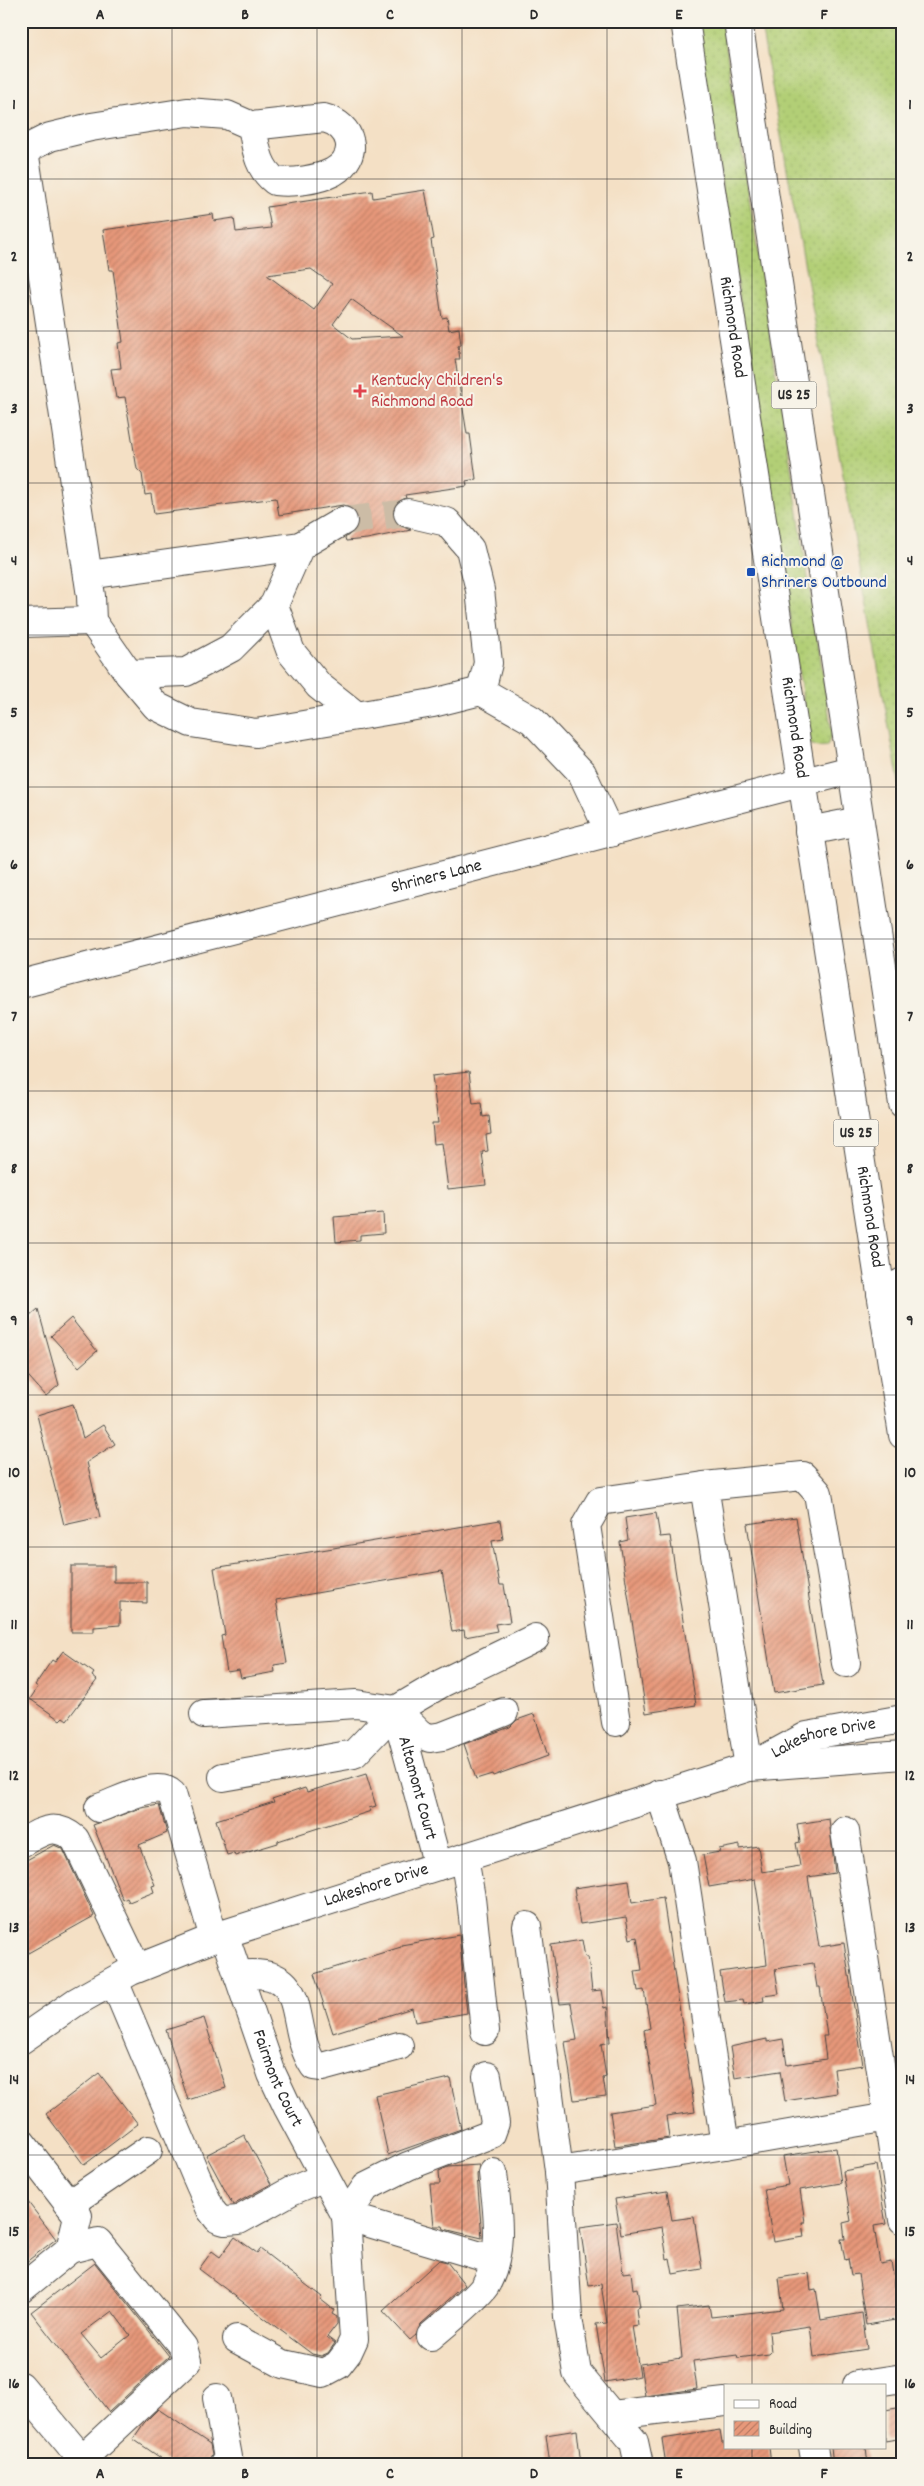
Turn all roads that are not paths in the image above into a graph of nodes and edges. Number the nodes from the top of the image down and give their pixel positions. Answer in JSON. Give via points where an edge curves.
{"nodes":[{"id":1,"x":684,"y":21,"type":"edge"},
{"id":2,"x":738,"y":21,"type":"edge"},
{"id":3,"x":252,"y":126,"type":"dead end"},
{"id":4,"x":22,"y":150,"type":"edge"},
{"id":5,"x":408,"y":513,"type":"tunnel mouth"},
{"id":6,"x":343,"y":521,"type":"tunnel mouth"},
{"id":7,"x":300,"y":546,"type":"junction"},
{"id":8,"x":88,"y":575,"type":"junction"},
{"id":9,"x":274,"y":605,"type":"junction"},
{"id":10,"x":92,"y":621,"type":"junction"},
{"id":11,"x":21,"y":623,"type":"edge"},
{"id":12,"x":129,"y":674,"type":"junction"},
{"id":13,"x":481,"y":691,"type":"junction"},
{"id":14,"x":356,"y":716,"type":"junction"},
{"id":15,"x":851,"y":770,"type":"junction"},
{"id":16,"x":802,"y":782,"type":"junction"},
{"id":17,"x":859,"y":821,"type":"junction"},
{"id":18,"x":810,"y":831,"type":"junction"},
{"id":19,"x":610,"y":832,"type":"junction"},
{"id":20,"x":21,"y":984,"type":"edge"},
{"id":21,"x":903,"y":1104,"type":"edge"},
{"id":22,"x":895,"y":1291,"type":"edge"},
{"id":23,"x":903,"y":1435,"type":"edge"},
{"id":24,"x":704,"y":1486,"type":"junction"},
{"id":25,"x":535,"y":1638,"type":"dead end"},
{"id":26,"x":846,"y":1663,"type":"dead end"},
{"id":27,"x":396,"y":1710,"type":"junction"},
{"id":28,"x":504,"y":1712,"type":"dead end"},
{"id":29,"x":204,"y":1714,"type":"dead end"},
{"id":30,"x":903,"y":1719,"type":"edge"},
{"id":31,"x":616,"y":1722,"type":"dead end"},
{"id":32,"x":903,"y":1755,"type":"edge"},
{"id":33,"x":749,"y":1767,"type":"junction"},
{"id":34,"x":223,"y":1777,"type":"dead end"},
{"id":35,"x":660,"y":1794,"type":"junction"},
{"id":36,"x":99,"y":1808,"type":"dead end"},
{"id":37,"x":844,"y":1831,"type":"dead end"},
{"id":38,"x":21,"y":1843,"type":"edge"},
{"id":39,"x":464,"y":1858,"type":"junction"},
{"id":40,"x":438,"y":1866,"type":"junction"},
{"id":41,"x":527,"y":1926,"type":"dead end"},
{"id":42,"x":219,"y":1936,"type":"junction"},
{"id":43,"x":125,"y":1974,"type":"junction"},
{"id":44,"x":238,"y":1975,"type":"junction"},
{"id":45,"x":485,"y":2031,"type":"dead end"},
{"id":46,"x":21,"y":2040,"type":"edge"},
{"id":47,"x":399,"y":2046,"type":"dead end"},
{"id":48,"x":488,"y":2076,"type":"dead end"},
{"id":49,"x":888,"y":2117,"type":"junction"},
{"id":50,"x":21,"y":2142,"type":"edge"},
{"id":51,"x":725,"y":2145,"type":"junction"},
{"id":52,"x":148,"y":2150,"type":"dead end"},
{"id":53,"x":559,"y":2171,"type":"junction"},
{"id":54,"x":493,"y":2173,"type":"dead end"},
{"id":55,"x":325,"y":2177,"type":"junction"},
{"id":56,"x":69,"y":2204,"type":"junction"},
{"id":57,"x":346,"y":2216,"type":"junction"},
{"id":58,"x":903,"y":2220,"type":"edge"},
{"id":59,"x":70,"y":2249,"type":"junction"},
{"id":60,"x":494,"y":2260,"type":"junction"},
{"id":61,"x":21,"y":2289,"type":"edge"},
{"id":62,"x":431,"y":2336,"type":"dead end"},
{"id":63,"x":237,"y":2339,"type":"dead end"},
{"id":64,"x":903,"y":2378,"type":"edge"},
{"id":65,"x":864,"y":2384,"type":"edge"},
{"id":66,"x":21,"y":2386,"type":"edge"},
{"id":67,"x":217,"y":2398,"type":"dead end"},
{"id":68,"x":724,"y":2402,"type":"edge"},
{"id":69,"x":612,"y":2415,"type":"junction"},
{"id":70,"x":814,"y":2448,"type":"edge"},
{"id":71,"x":84,"y":2462,"type":"edge"},
{"id":72,"x":223,"y":2465,"type":"edge"},
{"id":73,"x":639,"y":2465,"type":"edge"},
{"id":74,"x":816,"y":2465,"type":"edge"}],
"edges":[{"from":1,"to":16,"type":"main road","name":"Richmond Road","number":"US 25"},
{"from":2,"to":15,"type":"main road","number":"US 25"},
{"from":3,"to":4,"type":"main road","via":[[227,115],[188,112],[91,127],[50,137]]},
{"from":4,"to":8,"type":"main road"},
{"from":5,"to":13,"type":"main road","via":[[447,522],[470,549],[480,590],[488,663]]},
{"from":6,"to":7,"type":"main road"},
{"from":7,"to":8,"type":"main road"},
{"from":7,"to":9,"type":"main road"},
{"from":8,"to":10,"type":"main road"},
{"from":9,"to":12,"type":"main road","via":[[231,648],[186,672]]},
{"from":9,"to":14,"type":"main road","via":[[291,652],[319,686]]},
{"from":10,"to":11,"type":"main road"},
{"from":10,"to":12,"type":"main road"},
{"from":12,"to":14,"type":"main road","via":[[156,706],[191,723],[256,733]]},
{"from":13,"to":14,"type":"main road"},
{"from":13,"to":19,"type":"main road","via":[[532,720],[582,773]]},
{"from":15,"to":16,"type":"main road","name":"Shriners Lane"},
{"from":15,"to":17,"type":"main road","number":"US 25"},
{"from":16,"to":18,"type":"main road","name":"Richmond Road","number":"US 25"},
{"from":16,"to":19,"type":"main road","name":"Shriners Lane"},
{"from":17,"to":18,"type":"main road"},
{"from":17,"to":21,"type":"main road","number":"US 25"},
{"from":18,"to":22,"type":"main road","name":"Richmond Road","number":"US 25"},
{"from":19,"to":20,"type":"main road","name":"Shriners Lane"},
{"from":22,"to":23,"type":"main road","name":"Richmond Road","number":"US 25"},
{"from":24,"to":26,"type":"main road","via":[[803,1476],[818,1492]]},
{"from":24,"to":31,"type":"main road","via":[[600,1501],[586,1525]]},
{"from":24,"to":33,"type":"main road"},
{"from":25,"to":27,"type":"main road","via":[[442,1683]]},
{"from":27,"to":28,"type":"main road","via":[[420,1734],[430,1738]]},
{"from":27,"to":29,"type":"main road","via":[[356,1704]]},
{"from":27,"to":34,"type":"main road","via":[[354,1754]]},
{"from":27,"to":40,"type":"main road","name":"Altamont Court"},
{"from":30,"to":33,"type":"main road","name":"Lakeshore Drive","via":[[807,1736]]},
{"from":32,"to":33,"type":"main road","name":"Lakeshore Drive"},
{"from":33,"to":35,"type":"main road","name":"Lakeshore Drive"},
{"from":35,"to":39,"type":"main road","name":"Lakeshore Drive"},
{"from":35,"to":51,"type":"main road","via":[[682,1861]]},
{"from":36,"to":42,"type":"main road","name":"Fairmont Court","via":[[156,1787],[167,1789],[172,1794]]},
{"from":37,"to":49,"type":"main road"},
{"from":38,"to":43,"type":"main road","via":[[48,1829],[60,1829],[74,1839]]},
{"from":39,"to":40,"type":"main road","name":"Lakeshore Drive"},
{"from":39,"to":45,"type":"main road","via":[[472,1898]]},
{"from":40,"to":42,"type":"main road","name":"Lakeshore Drive"},
{"from":41,"to":53,"type":"main road"},
{"from":42,"to":43,"type":"main road","name":"Lakeshore Drive"},
{"from":42,"to":44,"type":"main road","name":"Fairmont Court"},
{"from":43,"to":46,"type":"main road","name":"Lakeshore Drive","via":[[76,2002]]},
{"from":43,"to":55,"type":"main road","via":[[196,2176],[218,2219],[239,2220],[291,2191]]},
{"from":44,"to":47,"type":"main road","via":[[256,1973],[273,1976],[290,1988],[307,2056],[314,2066],[322,2067]]},
{"from":44,"to":55,"type":"main road","name":"Fairmont Court","via":[[272,2074]]},
{"from":48,"to":57,"type":"main road","via":[[495,2123],[491,2134],[408,2166],[366,2187]]},
{"from":49,"to":51,"type":"main road"},
{"from":49,"to":58,"type":"main road"},
{"from":50,"to":56,"type":"main road"},
{"from":51,"to":53,"type":"main road"},
{"from":52,"to":56,"type":"main road"},
{"from":53,"to":69,"type":"main road","via":[[568,2317],[576,2373]]},
{"from":54,"to":60,"type":"main road","via":[[498,2227]]},
{"from":55,"to":57,"type":"main road","name":"Fairmont Court"},
{"from":56,"to":59,"type":"main road","via":[[78,2216]]},
{"from":57,"to":60,"type":"main road"},
{"from":57,"to":63,"type":"main road","via":[[354,2339],[338,2365],[323,2373],[282,2364]]},
{"from":59,"to":61,"type":"main road"},
{"from":59,"to":71,"type":"main road","via":[[98,2242],[183,2347],[187,2362]]},
{"from":60,"to":62,"type":"main road","via":[[484,2286]]},
{"from":64,"to":65,"type":"main road"},
{"from":66,"to":71,"type":"main road"},
{"from":67,"to":72,"type":"main road","via":[[228,2457]]},
{"from":68,"to":69,"type":"main road"},
{"from":69,"to":73,"type":"main road","via":[[634,2442]]},
{"from":70,"to":74,"type":"main road"}]}
